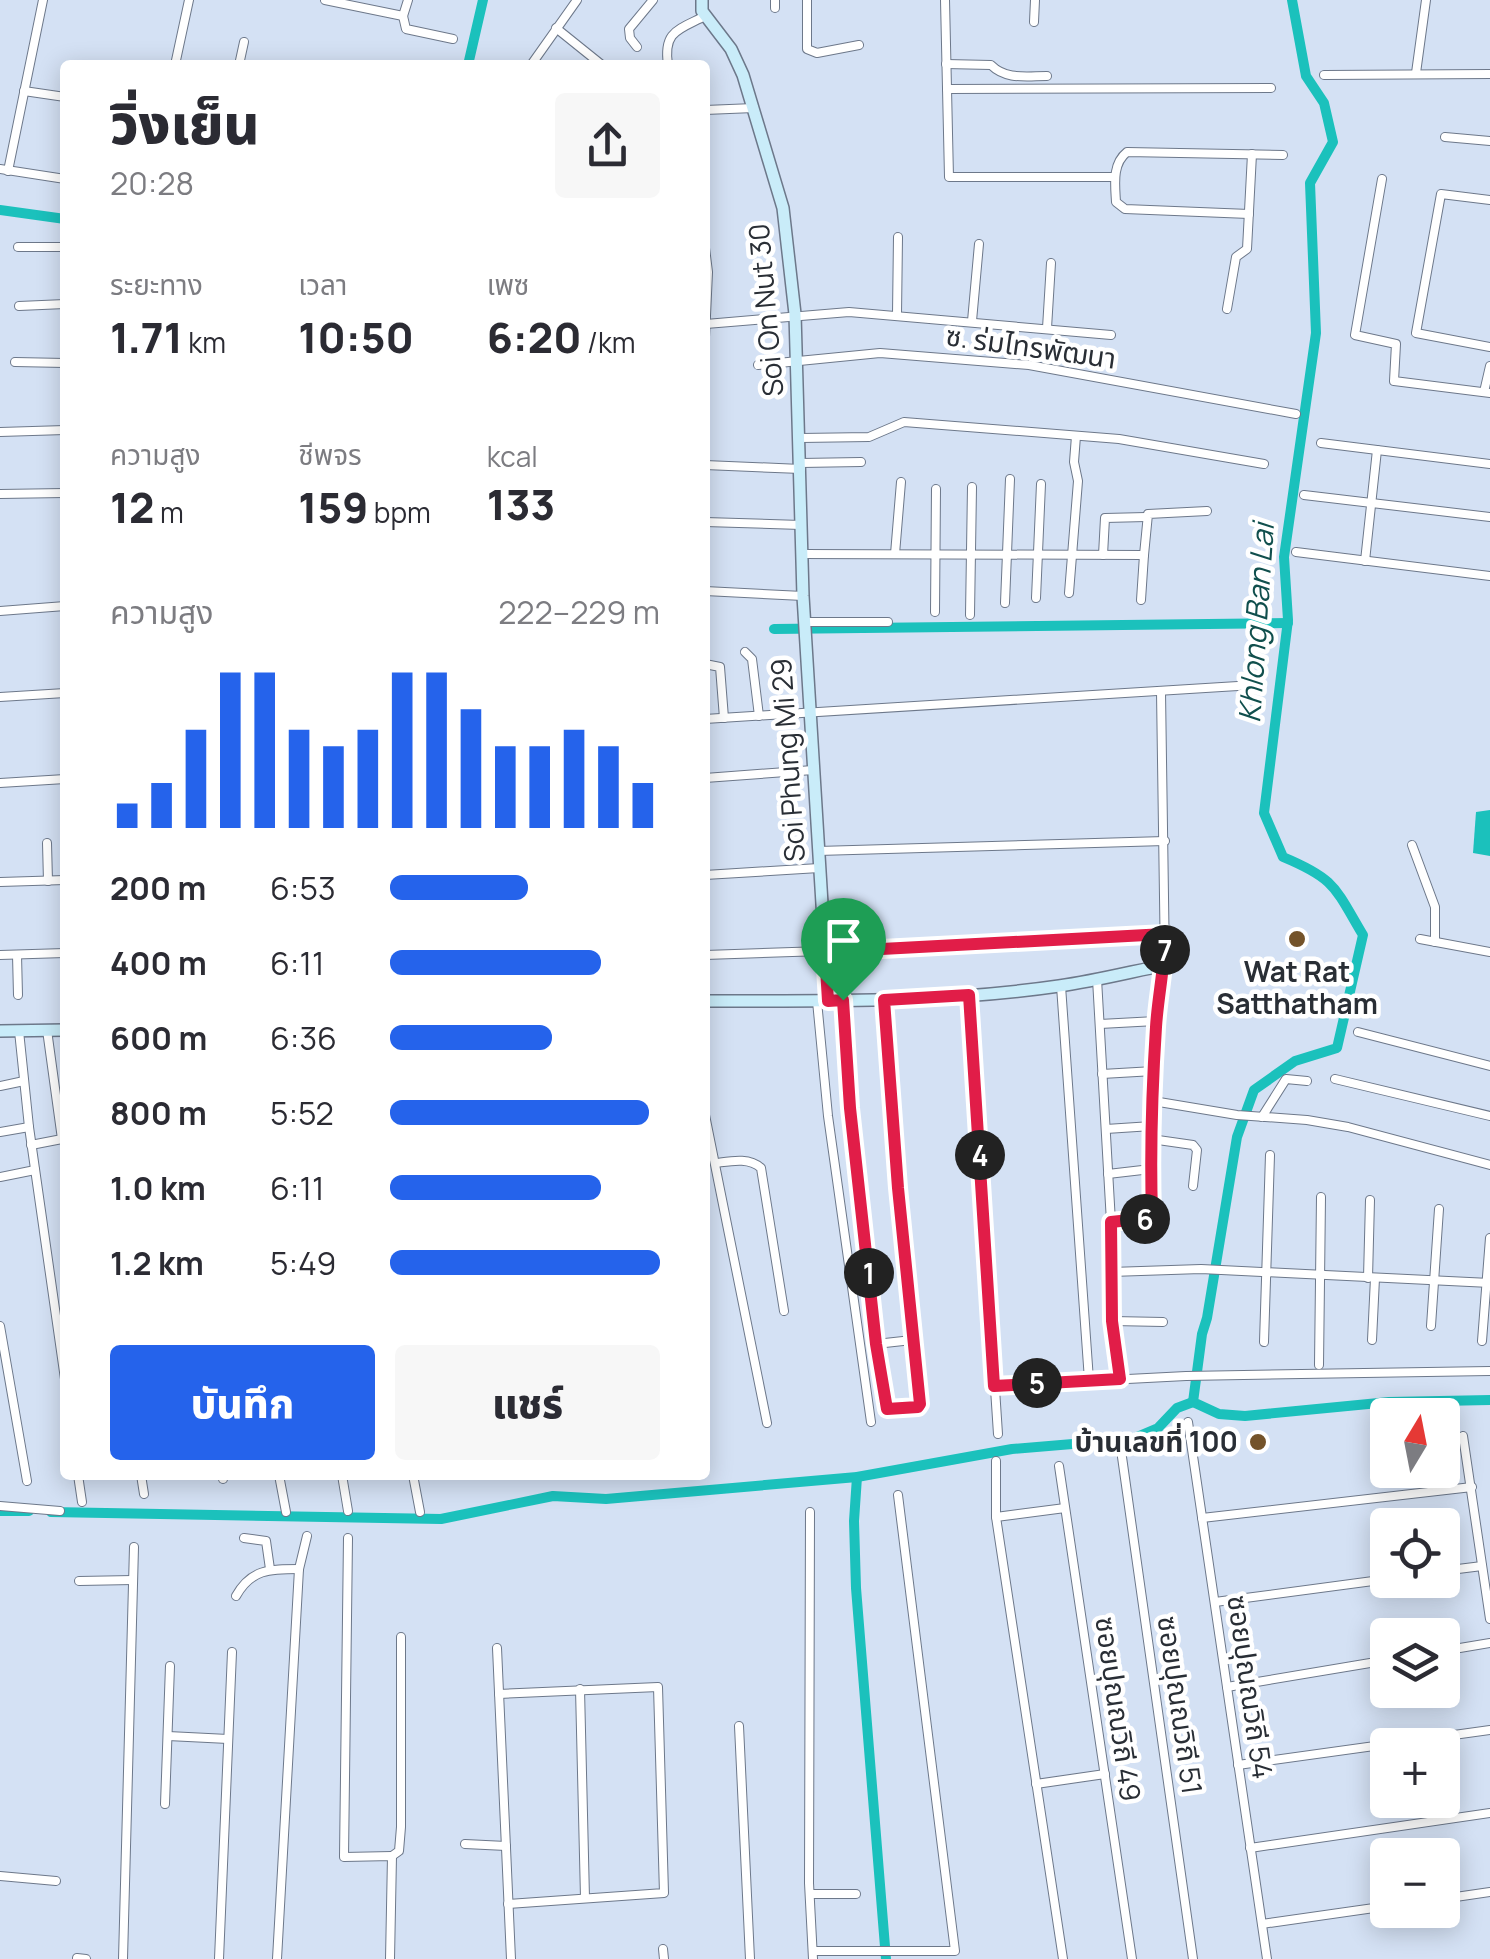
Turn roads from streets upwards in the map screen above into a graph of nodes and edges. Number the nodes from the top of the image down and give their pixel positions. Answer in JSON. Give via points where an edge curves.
{"nodes":[{"id":1,"x":43,"y":0,"type":"edge"},
{"id":2,"x":189,"y":0,"type":"edge"},
{"id":3,"x":325,"y":0,"type":"edge"},
{"id":4,"x":408,"y":0,"type":"edge"},
{"id":5,"x":578,"y":0,"type":"edge"},
{"id":6,"x":654,"y":0,"type":"edge"},
{"id":7,"x":702,"y":0,"type":"edge"},
{"id":8,"x":807,"y":0,"type":"edge"},
{"id":9,"x":944,"y":0,"type":"edge"},
{"id":10,"x":1035,"y":0,"type":"edge"},
{"id":11,"x":1426,"y":0,"type":"edge"},
{"id":12,"x":403,"y":16,"type":"junction"},
{"id":13,"x":705,"y":16,"type":"junction"},
{"id":14,"x":1034,"y":22,"type":"dead end"},
{"id":15,"x":556,"y":28,"type":"junction"},
{"id":16,"x":453,"y":39,"type":"dead end"},
{"id":17,"x":244,"y":42,"type":"dead end"},
{"id":18,"x":859,"y":46,"type":"dead end"},
{"id":19,"x":637,"y":47,"type":"dead end"},
{"id":20,"x":175,"y":60,"type":"edge"},
{"id":21,"x":241,"y":60,"type":"edge"},
{"id":22,"x":534,"y":60,"type":"edge"},
{"id":23,"x":596,"y":60,"type":"edge"},
{"id":24,"x":668,"y":60,"type":"edge"},
{"id":25,"x":946,"y":64,"type":"junction"},
{"id":26,"x":1416,"y":72,"type":"junction"},
{"id":27,"x":1490,"y":74,"type":"edge"},
{"id":28,"x":1324,"y":75,"type":"dead end"},
{"id":29,"x":1046,"y":76,"type":"dead end"},
{"id":30,"x":1270,"y":88,"type":"dead end"},
{"id":31,"x":947,"y":89,"type":"junction"},
{"id":32,"x":24,"y":90,"type":"junction"},
{"id":33,"x":60,"y":96,"type":"edge"},
{"id":34,"x":754,"y":108,"type":"junction"},
{"id":35,"x":710,"y":110,"type":"edge"},
{"id":36,"x":1445,"y":137,"type":"dead end"},
{"id":37,"x":1490,"y":141,"type":"edge"},
{"id":38,"x":1252,"y":154,"type":"junction"},
{"id":39,"x":1283,"y":155,"type":"dead end"},
{"id":40,"x":4,"y":170,"type":"edge"},
{"id":41,"x":60,"y":178,"type":"edge"},
{"id":42,"x":1115,"y":178,"type":"junction"},
{"id":43,"x":1382,"y":178,"type":"dead end"},
{"id":44,"x":1490,"y":200,"type":"edge"},
{"id":45,"x":1250,"y":214,"type":"junction"},
{"id":46,"x":898,"y":237,"type":"dead end"},
{"id":47,"x":979,"y":244,"type":"dead end"},
{"id":48,"x":60,"y":246,"type":"edge"},
{"id":49,"x":18,"y":247,"type":"dead end"},
{"id":50,"x":1051,"y":263,"type":"dead end"},
{"id":51,"x":60,"y":304,"type":"edge"},
{"id":52,"x":19,"y":306,"type":"dead end"},
{"id":53,"x":1227,"y":309,"type":"dead end"},
{"id":54,"x":795,"y":314,"type":"junction"},
{"id":55,"x":897,"y":314,"type":"junction"},
{"id":56,"x":972,"y":321,"type":"junction"},
{"id":57,"x":710,"y":324,"type":"edge"},
{"id":58,"x":1047,"y":328,"type":"junction"},
{"id":59,"x":1111,"y":336,"type":"dead end"},
{"id":60,"x":1490,"y":347,"type":"edge"},
{"id":61,"x":15,"y":362,"type":"dead end"},
{"id":62,"x":797,"y":362,"type":"junction"},
{"id":63,"x":60,"y":363,"type":"edge"},
{"id":64,"x":758,"y":365,"type":"dead end"},
{"id":65,"x":1490,"y":366,"type":"edge"},
{"id":66,"x":1487,"y":393,"type":"edge"},
{"id":67,"x":1296,"y":414,"type":"dead end"},
{"id":68,"x":60,"y":430,"type":"edge"},
{"id":69,"x":0,"y":432,"type":"edge"},
{"id":70,"x":1076,"y":436,"type":"junction"},
{"id":71,"x":800,"y":438,"type":"junction"},
{"id":72,"x":1321,"y":444,"type":"dead end"},
{"id":73,"x":1377,"y":450,"type":"junction"},
{"id":74,"x":860,"y":462,"type":"dead end"},
{"id":75,"x":710,"y":464,"type":"edge"},
{"id":76,"x":1264,"y":464,"type":"dead end"},
{"id":77,"x":1490,"y":464,"type":"edge"},
{"id":78,"x":801,"y":466,"type":"junction"},
{"id":79,"x":1010,"y":479,"type":"dead end"},
{"id":80,"x":901,"y":482,"type":"dead end"},
{"id":81,"x":1041,"y":484,"type":"dead end"},
{"id":82,"x":972,"y":487,"type":"dead end"},
{"id":83,"x":936,"y":490,"type":"dead end"},
{"id":84,"x":60,"y":493,"type":"edge"},
{"id":85,"x":0,"y":494,"type":"edge"},
{"id":86,"x":1304,"y":495,"type":"dead end"},
{"id":87,"x":1370,"y":503,"type":"junction"},
{"id":88,"x":1208,"y":511,"type":"dead end"},
{"id":89,"x":1146,"y":517,"type":"junction"},
{"id":90,"x":1490,"y":517,"type":"edge"},
{"id":91,"x":710,"y":522,"type":"edge"},
{"id":92,"x":802,"y":525,"type":"junction"},
{"id":93,"x":1296,"y":552,"type":"dead end"},
{"id":94,"x":803,"y":554,"type":"junction"},
{"id":95,"x":895,"y":554,"type":"junction"},
{"id":96,"x":934,"y":554,"type":"junction"},
{"id":97,"x":969,"y":554,"type":"junction"},
{"id":98,"x":1006,"y":554,"type":"junction"},
{"id":99,"x":1038,"y":555,"type":"junction"},
{"id":100,"x":1103,"y":555,"type":"junction"},
{"id":101,"x":1071,"y":556,"type":"junction"},
{"id":102,"x":1144,"y":556,"type":"junction"},
{"id":103,"x":1365,"y":561,"type":"junction"},
{"id":104,"x":1490,"y":576,"type":"edge"},
{"id":105,"x":710,"y":590,"type":"edge"},
{"id":106,"x":1069,"y":593,"type":"dead end"},
{"id":107,"x":803,"y":596,"type":"junction"},
{"id":108,"x":1036,"y":598,"type":"dead end"},
{"id":109,"x":1141,"y":600,"type":"dead end"},
{"id":110,"x":1005,"y":604,"type":"dead end"},
{"id":111,"x":60,"y":606,"type":"edge"},
{"id":112,"x":0,"y":611,"type":"edge"},
{"id":113,"x":935,"y":612,"type":"dead end"},
{"id":114,"x":970,"y":614,"type":"dead end"},
{"id":115,"x":888,"y":622,"type":"dead end"},
{"id":116,"x":805,"y":628,"type":"junction"},
{"id":117,"x":745,"y":652,"type":"dead end"},
{"id":118,"x":710,"y":665,"type":"edge"},
{"id":119,"x":1254,"y":685,"type":"dead end"},
{"id":120,"x":60,"y":692,"type":"edge"},
{"id":121,"x":1161,"y":692,"type":"junction"},
{"id":122,"x":0,"y":697,"type":"edge"},
{"id":123,"x":810,"y":714,"type":"junction"},
{"id":124,"x":759,"y":716,"type":"junction"},
{"id":125,"x":724,"y":718,"type":"junction"},
{"id":126,"x":710,"y":719,"type":"edge"},
{"id":127,"x":813,"y":770,"type":"junction"},
{"id":128,"x":710,"y":778,"type":"edge"},
{"id":129,"x":60,"y":779,"type":"edge"},
{"id":130,"x":0,"y":783,"type":"edge"},
{"id":131,"x":1165,"y":840,"type":"junction"},
{"id":132,"x":48,"y":843,"type":"dead end"},
{"id":133,"x":1412,"y":845,"type":"dead end"},
{"id":134,"x":818,"y":850,"type":"junction"},
{"id":135,"x":820,"y":868,"type":"junction"},
{"id":136,"x":710,"y":874,"type":"edge"},
{"id":137,"x":60,"y":880,"type":"edge"},
{"id":138,"x":48,"y":881,"type":"junction"},
{"id":139,"x":0,"y":882,"type":"edge"},
{"id":140,"x":1165,"y":934,"type":"junction"},
{"id":141,"x":1420,"y":939,"type":"dead end"},
{"id":142,"x":1436,"y":942,"type":"junction"},
{"id":143,"x":60,"y":952,"type":"edge"},
{"id":144,"x":825,"y":952,"type":"junction"},
{"id":145,"x":1490,"y":952,"type":"edge"},
{"id":146,"x":17,"y":955,"type":"junction"},
{"id":147,"x":710,"y":955,"type":"edge"},
{"id":148,"x":0,"y":956,"type":"edge"},
{"id":149,"x":1165,"y":965,"type":"junction"},
{"id":150,"x":1097,"y":978,"type":"junction"},
{"id":151,"x":1061,"y":986,"type":"junction"},
{"id":152,"x":18,"y":995,"type":"dead end"},
{"id":153,"x":969,"y":995,"type":"junction"},
{"id":154,"x":843,"y":1000,"type":"junction"},
{"id":155,"x":884,"y":1000,"type":"junction"},
{"id":156,"x":710,"y":1001,"type":"edge"},
{"id":157,"x":822,"y":1001,"type":"junction"},
{"id":158,"x":1156,"y":1021,"type":"junction"},
{"id":159,"x":1100,"y":1024,"type":"junction"},
{"id":160,"x":47,"y":1030,"type":"junction"},
{"id":161,"x":60,"y":1030,"type":"edge"},
{"id":162,"x":0,"y":1031,"type":"edge"},
{"id":163,"x":20,"y":1031,"type":"junction"},
{"id":164,"x":1358,"y":1032,"type":"dead end"},
{"id":165,"x":1490,"y":1066,"type":"edge"},
{"id":166,"x":1154,"y":1070,"type":"junction"},
{"id":167,"x":1102,"y":1074,"type":"junction"},
{"id":168,"x":1335,"y":1079,"type":"dead end"},
{"id":169,"x":24,"y":1081,"type":"junction"},
{"id":170,"x":1307,"y":1081,"type":"dead end"},
{"id":171,"x":0,"y":1086,"type":"edge"},
{"id":172,"x":1153,"y":1101,"type":"junction"},
{"id":173,"x":1490,"y":1116,"type":"edge"},
{"id":174,"x":1262,"y":1117,"type":"junction"},
{"id":175,"x":60,"y":1124,"type":"edge"},
{"id":176,"x":1152,"y":1126,"type":"junction"},
{"id":177,"x":29,"y":1127,"type":"junction"},
{"id":178,"x":1106,"y":1129,"type":"junction"},
{"id":179,"x":0,"y":1132,"type":"edge"},
{"id":180,"x":710,"y":1137,"type":"edge"},
{"id":181,"x":60,"y":1139,"type":"edge"},
{"id":182,"x":1152,"y":1139,"type":"junction"},
{"id":183,"x":32,"y":1145,"type":"junction"},
{"id":184,"x":1270,"y":1155,"type":"dead end"},
{"id":185,"x":716,"y":1163,"type":"junction"},
{"id":186,"x":1490,"y":1165,"type":"edge"},
{"id":187,"x":1151,"y":1169,"type":"junction"},
{"id":188,"x":35,"y":1170,"type":"junction"},
{"id":189,"x":1108,"y":1174,"type":"junction"},
{"id":190,"x":0,"y":1177,"type":"edge"},
{"id":191,"x":1193,"y":1186,"type":"dead end"},
{"id":192,"x":1321,"y":1197,"type":"dead end"},
{"id":193,"x":1370,"y":1200,"type":"dead end"},
{"id":194,"x":1439,"y":1210,"type":"dead end"},
{"id":195,"x":1111,"y":1222,"type":"junction"},
{"id":196,"x":1490,"y":1238,"type":"edge"},
{"id":197,"x":1111,"y":1272,"type":"junction"},
{"id":198,"x":1264,"y":1274,"type":"junction"},
{"id":199,"x":1318,"y":1276,"type":"junction"},
{"id":200,"x":1371,"y":1278,"type":"junction"},
{"id":201,"x":1433,"y":1281,"type":"junction"},
{"id":202,"x":1488,"y":1283,"type":"edge"},
{"id":203,"x":60,"y":1296,"type":"edge"},
{"id":204,"x":54,"y":1297,"type":"junction"},
{"id":205,"x":784,"y":1311,"type":"dead end"},
{"id":206,"x":1112,"y":1321,"type":"junction"},
{"id":207,"x":1163,"y":1322,"type":"dead end"},
{"id":208,"x":0,"y":1326,"type":"edge"},
{"id":209,"x":1431,"y":1326,"type":"dead end"},
{"id":210,"x":912,"y":1340,"type":"junction"},
{"id":211,"x":1372,"y":1340,"type":"dead end"},
{"id":212,"x":1482,"y":1341,"type":"dead end"},
{"id":213,"x":60,"y":1342,"type":"edge"},
{"id":214,"x":1264,"y":1342,"type":"dead end"},
{"id":215,"x":876,"y":1344,"type":"junction"},
{"id":216,"x":1319,"y":1366,"type":"dead end"},
{"id":217,"x":1490,"y":1372,"type":"edge"},
{"id":218,"x":1120,"y":1379,"type":"junction"},
{"id":219,"x":1090,"y":1380,"type":"junction"},
{"id":220,"x":994,"y":1386,"type":"junction"},
{"id":221,"x":871,"y":1422,"type":"dead end"},
{"id":222,"x":1188,"y":1422,"type":"dead end"},
{"id":223,"x":768,"y":1423,"type":"dead end"},
{"id":224,"x":998,"y":1434,"type":"dead end"},
{"id":225,"x":1463,"y":1436,"type":"dead end"},
{"id":226,"x":1122,"y":1457,"type":"dead end"},
{"id":227,"x":996,"y":1461,"type":"dead end"},
{"id":228,"x":1060,"y":1466,"type":"dead end"},
{"id":229,"x":79,"y":1480,"type":"edge"},
{"id":230,"x":143,"y":1480,"type":"edge"},
{"id":231,"x":280,"y":1480,"type":"edge"},
{"id":232,"x":343,"y":1480,"type":"edge"},
{"id":233,"x":414,"y":1480,"type":"edge"},
{"id":234,"x":27,"y":1481,"type":"dead end"},
{"id":235,"x":1472,"y":1486,"type":"junction"},
{"id":236,"x":144,"y":1494,"type":"dead end"},
{"id":237,"x":898,"y":1495,"type":"dead end"},
{"id":238,"x":82,"y":1502,"type":"dead end"},
{"id":239,"x":0,"y":1506,"type":"edge"},
{"id":240,"x":1066,"y":1508,"type":"junction"},
{"id":241,"x":60,"y":1511,"type":"dead end"},
{"id":242,"x":348,"y":1511,"type":"dead end"},
{"id":243,"x":286,"y":1512,"type":"dead end"},
{"id":244,"x":420,"y":1512,"type":"dead end"},
{"id":245,"x":810,"y":1512,"type":"dead end"},
{"id":246,"x":996,"y":1517,"type":"junction"},
{"id":247,"x":1202,"y":1518,"type":"junction"},
{"id":248,"x":307,"y":1536,"type":"dead end"},
{"id":249,"x":244,"y":1538,"type":"dead end"},
{"id":250,"x":348,"y":1538,"type":"dead end"},
{"id":251,"x":134,"y":1547,"type":"dead end"},
{"id":252,"x":1482,"y":1566,"type":"junction"},
{"id":253,"x":299,"y":1568,"type":"junction"},
{"id":254,"x":270,"y":1569,"type":"junction"},
{"id":255,"x":1460,"y":1569,"type":"edge"},
{"id":256,"x":78,"y":1580,"type":"dead end"},
{"id":257,"x":133,"y":1580,"type":"junction"},
{"id":258,"x":1370,"y":1581,"type":"edge"},
{"id":259,"x":236,"y":1596,"type":"dead end"},
{"id":260,"x":1215,"y":1602,"type":"junction"},
{"id":261,"x":1490,"y":1619,"type":"edge"},
{"id":262,"x":401,"y":1636,"type":"dead end"},
{"id":263,"x":1490,"y":1643,"type":"edge"},
{"id":264,"x":497,"y":1648,"type":"dead end"},
{"id":265,"x":1460,"y":1648,"type":"edge"},
{"id":266,"x":232,"y":1652,"type":"dead end"},
{"id":267,"x":1370,"y":1663,"type":"edge"},
{"id":268,"x":170,"y":1666,"type":"dead end"},
{"id":269,"x":1227,"y":1687,"type":"junction"},
{"id":270,"x":580,"y":1689,"type":"junction"},
{"id":271,"x":499,"y":1694,"type":"junction"},
{"id":272,"x":738,"y":1726,"type":"dead end"},
{"id":273,"x":1490,"y":1730,"type":"edge"},
{"id":274,"x":168,"y":1736,"type":"junction"},
{"id":275,"x":228,"y":1739,"type":"junction"},
{"id":276,"x":1238,"y":1765,"type":"junction"},
{"id":277,"x":1105,"y":1774,"type":"junction"},
{"id":278,"x":1036,"y":1784,"type":"junction"},
{"id":279,"x":165,"y":1804,"type":"dead end"},
{"id":280,"x":1490,"y":1813,"type":"edge"},
{"id":281,"x":465,"y":1844,"type":"dead end"},
{"id":282,"x":506,"y":1846,"type":"junction"},
{"id":283,"x":1250,"y":1848,"type":"junction"},
{"id":284,"x":392,"y":1856,"type":"junction"},
{"id":285,"x":0,"y":1876,"type":"edge"},
{"id":286,"x":56,"y":1881,"type":"dead end"},
{"id":287,"x":1490,"y":1892,"type":"edge"},
{"id":288,"x":810,"y":1894,"type":"junction"},
{"id":289,"x":856,"y":1894,"type":"dead end"},
{"id":290,"x":1460,"y":1896,"type":"edge"},
{"id":291,"x":585,"y":1898,"type":"junction"},
{"id":292,"x":508,"y":1904,"type":"junction"},
{"id":293,"x":1370,"y":1909,"type":"edge"},
{"id":294,"x":1262,"y":1924,"type":"junction"},
{"id":295,"x":813,"y":1955,"type":"edge"},
{"id":296,"x":77,"y":1958,"type":"edge"},
{"id":297,"x":86,"y":1959,"type":"edge"},
{"id":298,"x":123,"y":1959,"type":"edge"},
{"id":299,"x":219,"y":1959,"type":"edge"},
{"id":300,"x":276,"y":1959,"type":"edge"},
{"id":301,"x":390,"y":1959,"type":"edge"},
{"id":302,"x":511,"y":1959,"type":"edge"},
{"id":303,"x":750,"y":1959,"type":"edge"},
{"id":304,"x":1063,"y":1959,"type":"edge"},
{"id":305,"x":1132,"y":1959,"type":"edge"},
{"id":306,"x":1193,"y":1959,"type":"edge"},
{"id":307,"x":1267,"y":1959,"type":"edge"}],
"edges":[{"from":1,"to":32,"type":"street"},
{"from":2,"to":20,"type":"street"},
{"from":3,"to":12,"type":"street"},
{"from":4,"to":12,"type":"street"},
{"from":5,"to":15,"type":"street"},
{"from":6,"to":19,"type":"street","via":[[630,29]]},
{"from":7,"to":13,"type":"street","name":"Soi On Nut 30"},
{"from":8,"to":18,"type":"street","via":[[807,49]]},
{"from":9,"to":25,"type":"street"},
{"from":10,"to":14,"type":"street"},
{"from":11,"to":26,"type":"street"},
{"from":12,"to":16,"type":"street","via":[[406,29]]},
{"from":13,"to":24,"type":"street","via":[[671,35]]},
{"from":13,"to":34,"type":"street","name":"Soi On Nut 30","via":[[731,50]]},
{"from":15,"to":22,"type":"street"},
{"from":15,"to":23,"type":"street"},
{"from":17,"to":21,"type":"street"},
{"from":25,"to":29,"type":"street"},
{"from":25,"to":31,"type":"street"},
{"from":26,"to":27,"type":"street"},
{"from":26,"to":28,"type":"street"},
{"from":30,"to":31,"type":"street"},
{"from":31,"to":42,"type":"street","via":[[949,178]]},
{"from":32,"to":33,"type":"street"},
{"from":32,"to":40,"type":"street"},
{"from":34,"to":35,"type":"street"},
{"from":34,"to":54,"type":"street","name":"Soi On Nut 30","via":[[783,208]]},
{"from":36,"to":37,"type":"street"},
{"from":38,"to":39,"type":"street"},
{"from":38,"to":42,"type":"street","via":[[1127,152]]},
{"from":38,"to":45,"type":"street"},
{"from":40,"to":41,"type":"street"},
{"from":42,"to":45,"type":"street","via":[[1116,202],[1125,209]]},
{"from":43,"to":66,"type":"street","via":[[1355,335],[1396,344],[1394,381]]},
{"from":44,"to":60,"type":"street","via":[[1441,194],[1416,333]]},
{"from":45,"to":53,"type":"street","via":[[1247,249],[1236,257]]},
{"from":46,"to":55,"type":"street"},
{"from":47,"to":56,"type":"street"},
{"from":48,"to":49,"type":"street"},
{"from":50,"to":58,"type":"street"},
{"from":51,"to":52,"type":"street"},
{"from":54,"to":55,"type":"street"},
{"from":54,"to":57,"type":"street"},
{"from":54,"to":62,"type":"street","name":"Soi On Nut 30"},
{"from":55,"to":56,"type":"street"},
{"from":56,"to":58,"type":"street"},
{"from":58,"to":59,"type":"street"},
{"from":61,"to":63,"type":"street"},
{"from":62,"to":64,"type":"street","name":"ซ. ร่มไทรพัฒนา"},
{"from":62,"to":67,"type":"street","name":"ซ. ร่มไทรพัฒนา","via":[[880,353],[1030,365]]},
{"from":62,"to":71,"type":"street","name":"Soi On Nut 30"},
{"from":65,"to":66,"type":"street"},
{"from":68,"to":69,"type":"street"},
{"from":70,"to":71,"type":"street","via":[[904,422],[870,437]]},
{"from":70,"to":76,"type":"street"},
{"from":70,"to":101,"type":"street"},
{"from":71,"to":78,"type":"street","name":"Soi On Nut 30"},
{"from":72,"to":73,"type":"street"},
{"from":73,"to":77,"type":"street"},
{"from":73,"to":87,"type":"street"},
{"from":74,"to":78,"type":"street"},
{"from":75,"to":78,"type":"street"},
{"from":78,"to":92,"type":"street","name":"Soi On Nut 30"},
{"from":79,"to":98,"type":"street"},
{"from":80,"to":95,"type":"street"},
{"from":81,"to":99,"type":"street"},
{"from":82,"to":97,"type":"street"},
{"from":83,"to":96,"type":"street"},
{"from":84,"to":85,"type":"street"},
{"from":86,"to":87,"type":"street"},
{"from":87,"to":90,"type":"street"},
{"from":87,"to":103,"type":"street"},
{"from":88,"to":89,"type":"street"},
{"from":89,"to":100,"type":"street","via":[[1105,518]]},
{"from":89,"to":102,"type":"street"},
{"from":91,"to":92,"type":"street"},
{"from":92,"to":94,"type":"street","name":"Soi On Nut 30"},
{"from":93,"to":103,"type":"street"},
{"from":94,"to":95,"type":"street"},
{"from":94,"to":107,"type":"street","name":"Soi On Nut 30"},
{"from":95,"to":96,"type":"street"},
{"from":96,"to":97,"type":"street"},
{"from":96,"to":113,"type":"street"},
{"from":97,"to":98,"type":"street"},
{"from":97,"to":114,"type":"street"},
{"from":98,"to":99,"type":"street"},
{"from":98,"to":110,"type":"street"},
{"from":99,"to":101,"type":"street"},
{"from":99,"to":108,"type":"street"},
{"from":100,"to":101,"type":"street"},
{"from":100,"to":102,"type":"street"},
{"from":101,"to":106,"type":"street"},
{"from":102,"to":109,"type":"street"},
{"from":103,"to":104,"type":"street"},
{"from":105,"to":107,"type":"street"},
{"from":107,"to":116,"type":"street","name":"Soi On Nut 30"},
{"from":111,"to":112,"type":"street"},
{"from":115,"to":116,"type":"street"},
{"from":116,"to":123,"type":"street","name":"Soi Phung Mi 29"},
{"from":117,"to":124,"type":"street","via":[[752,659]]},
{"from":118,"to":125,"type":"street","via":[[720,667]]},
{"from":119,"to":121,"type":"street"},
{"from":120,"to":122,"type":"street"},
{"from":121,"to":123,"type":"street"},
{"from":121,"to":131,"type":"street"},
{"from":123,"to":124,"type":"street"},
{"from":123,"to":127,"type":"street","name":"Soi Phung Mi 29"},
{"from":124,"to":125,"type":"street"},
{"from":125,"to":126,"type":"street"},
{"from":127,"to":128,"type":"street"},
{"from":127,"to":134,"type":"street","name":"Soi Phung Mi 29"},
{"from":129,"to":130,"type":"street"},
{"from":131,"to":134,"type":"street"},
{"from":131,"to":140,"type":"street"},
{"from":132,"to":138,"type":"street"},
{"from":133,"to":142,"type":"street","via":[[1435,908]]},
{"from":134,"to":135,"type":"street","name":"Soi Phung Mi 29"},
{"from":135,"to":136,"type":"street"},
{"from":135,"to":144,"type":"street","name":"Soi Phung Mi 29"},
{"from":137,"to":138,"type":"street"},
{"from":138,"to":139,"type":"street"},
{"from":140,"to":144,"type":"street"},
{"from":140,"to":149,"type":"street"},
{"from":141,"to":142,"type":"street"},
{"from":142,"to":145,"type":"street"},
{"from":143,"to":146,"type":"street"},
{"from":144,"to":147,"type":"street"},
{"from":144,"to":157,"type":"street","name":"Soi Phung Mi 29"},
{"from":146,"to":148,"type":"street"},
{"from":146,"to":152,"type":"street"},
{"from":149,"to":150,"type":"street"},
{"from":149,"to":158,"type":"street"},
{"from":150,"to":151,"type":"street"},
{"from":150,"to":159,"type":"street"},
{"from":151,"to":153,"type":"street"},
{"from":151,"to":219,"type":"street"},
{"from":153,"to":155,"type":"street"},
{"from":153,"to":220,"type":"street"},
{"from":154,"to":155,"type":"street"},
{"from":154,"to":157,"type":"street"},
{"from":154,"to":215,"type":"street"},
{"from":155,"to":210,"type":"street"},
{"from":156,"to":157,"type":"street"},
{"from":157,"to":221,"type":"street","via":[[828,1116]]},
{"from":158,"to":159,"type":"street"},
{"from":158,"to":166,"type":"street"},
{"from":159,"to":167,"type":"street"},
{"from":160,"to":161,"type":"street"},
{"from":160,"to":163,"type":"street"},
{"from":160,"to":175,"type":"street"},
{"from":162,"to":163,"type":"street"},
{"from":163,"to":169,"type":"street"},
{"from":164,"to":165,"type":"street"},
{"from":166,"to":167,"type":"street"},
{"from":166,"to":172,"type":"street"},
{"from":167,"to":178,"type":"street"},
{"from":168,"to":173,"type":"street"},
{"from":169,"to":171,"type":"street"},
{"from":169,"to":177,"type":"street"},
{"from":170,"to":174,"type":"street","via":[[1286,1080]]},
{"from":172,"to":174,"type":"street"},
{"from":172,"to":176,"type":"street"},
{"from":174,"to":186,"type":"street","via":[[1358,1129]]},
{"from":176,"to":178,"type":"street"},
{"from":176,"to":182,"type":"street"},
{"from":177,"to":179,"type":"street"},
{"from":177,"to":183,"type":"street"},
{"from":178,"to":189,"type":"street"},
{"from":180,"to":185,"type":"street"},
{"from":181,"to":183,"type":"street"},
{"from":182,"to":187,"type":"street"},
{"from":182,"to":191,"type":"street","via":[[1193,1145]]},
{"from":183,"to":188,"type":"street"},
{"from":184,"to":198,"type":"street"},
{"from":185,"to":205,"type":"street","via":[[761,1168]]},
{"from":185,"to":223,"type":"street"},
{"from":187,"to":189,"type":"street"},
{"from":187,"to":195,"type":"street","via":[[1150,1217]]},
{"from":188,"to":190,"type":"street"},
{"from":188,"to":204,"type":"street"},
{"from":189,"to":195,"type":"street"},
{"from":192,"to":199,"type":"street"},
{"from":193,"to":200,"type":"street"},
{"from":194,"to":201,"type":"street"},
{"from":195,"to":197,"type":"street"},
{"from":196,"to":202,"type":"street"},
{"from":197,"to":198,"type":"street"},
{"from":197,"to":206,"type":"street"},
{"from":198,"to":199,"type":"street"},
{"from":198,"to":214,"type":"street"},
{"from":199,"to":200,"type":"street"},
{"from":199,"to":216,"type":"street"},
{"from":200,"to":201,"type":"street"},
{"from":200,"to":211,"type":"street"},
{"from":201,"to":202,"type":"street"},
{"from":201,"to":209,"type":"street"},
{"from":202,"to":212,"type":"street"},
{"from":203,"to":204,"type":"street"},
{"from":204,"to":213,"type":"street"},
{"from":206,"to":207,"type":"street"},
{"from":206,"to":218,"type":"street"},
{"from":208,"to":234,"type":"street"},
{"from":210,"to":215,"type":"street"},
{"from":210,"to":215,"type":"street","via":[[918,1407],[885,1408]]},
{"from":217,"to":218,"type":"street"},
{"from":218,"to":219,"type":"street"},
{"from":219,"to":220,"type":"street"},
{"from":220,"to":224,"type":"street"},
{"from":222,"to":247,"type":"street","name":"ซอยปุณณวิถี 54"},
{"from":225,"to":235,"type":"street"},
{"from":226,"to":306,"type":"street","name":"ซอยปุณณวิถี 51"},
{"from":227,"to":246,"type":"street"},
{"from":228,"to":240,"type":"street","name":"ซอยปุณณวิถี 49"},
{"from":229,"to":238,"type":"street"},
{"from":230,"to":236,"type":"street"},
{"from":231,"to":243,"type":"street"},
{"from":232,"to":242,"type":"street"},
{"from":233,"to":244,"type":"street"},
{"from":235,"to":247,"type":"street"},
{"from":235,"to":252,"type":"street"},
{"from":237,"to":295,"type":"street","via":[[954,1951]]},
{"from":239,"to":241,"type":"street"},
{"from":240,"to":246,"type":"street"},
{"from":240,"to":277,"type":"street","name":"ซอยปุณณวิถี 49"},
{"from":245,"to":288,"type":"street"},
{"from":246,"to":278,"type":"street"},
{"from":247,"to":260,"type":"street","name":"ซอยปุณณวิถี 54"},
{"from":248,"to":253,"type":"street"},
{"from":249,"to":254,"type":"street","via":[[266,1540]]},
{"from":250,"to":284,"type":"street","via":[[344,1857]]},
{"from":251,"to":257,"type":"street"},
{"from":252,"to":255,"type":"street"},
{"from":252,"to":261,"type":"street"},
{"from":253,"to":254,"type":"street"},
{"from":253,"to":300,"type":"street"},
{"from":254,"to":259,"type":"street","via":[[247,1579]]},
{"from":256,"to":257,"type":"street"},
{"from":257,"to":298,"type":"street"},
{"from":258,"to":260,"type":"street"},
{"from":260,"to":269,"type":"street","name":"ซอยปุณณวิถี 54"},
{"from":262,"to":284,"type":"street","via":[[401,1827],[399,1851]]},
{"from":263,"to":265,"type":"street"},
{"from":264,"to":271,"type":"street"},
{"from":266,"to":275,"type":"street"},
{"from":267,"to":269,"type":"street"},
{"from":268,"to":274,"type":"street"},
{"from":269,"to":276,"type":"street","name":"ซอยปุณณวิถี 54"},
{"from":270,"to":271,"type":"street"},
{"from":270,"to":291,"type":"street"},
{"from":270,"to":291,"type":"street","via":[[658,1687],[664,1893]]},
{"from":271,"to":282,"type":"street"},
{"from":272,"to":303,"type":"street"},
{"from":273,"to":276,"type":"street"},
{"from":274,"to":275,"type":"street"},
{"from":274,"to":279,"type":"street"},
{"from":275,"to":299,"type":"street"},
{"from":276,"to":283,"type":"street","name":"ซอยปุณณวิถี 54"},
{"from":277,"to":278,"type":"street"},
{"from":277,"to":305,"type":"street","name":"ซอยปุณณวิถี 49"},
{"from":278,"to":304,"type":"street"},
{"from":280,"to":283,"type":"street"},
{"from":281,"to":282,"type":"street"},
{"from":282,"to":292,"type":"street"},
{"from":283,"to":294,"type":"street","name":"ซอยปุณณวิถี 54"},
{"from":284,"to":301,"type":"street"},
{"from":285,"to":286,"type":"street"},
{"from":287,"to":290,"type":"street"},
{"from":288,"to":289,"type":"street"},
{"from":288,"to":295,"type":"street"},
{"from":291,"to":292,"type":"street"},
{"from":292,"to":302,"type":"street"},
{"from":293,"to":294,"type":"street"},
{"from":294,"to":307,"type":"street","name":"ซอยปุณณวิถี 54"},
{"from":296,"to":297,"type":"street"}]}
